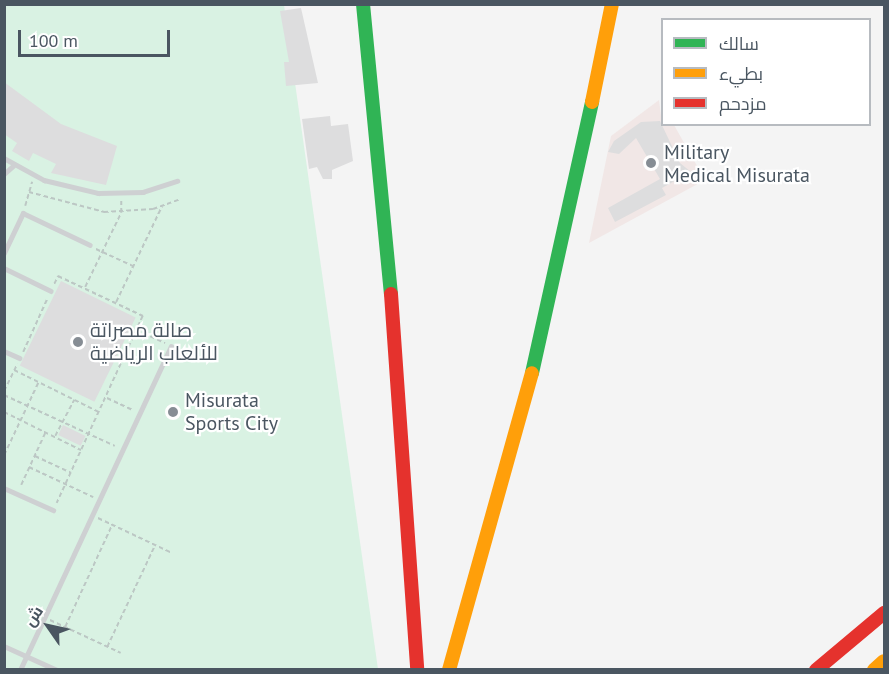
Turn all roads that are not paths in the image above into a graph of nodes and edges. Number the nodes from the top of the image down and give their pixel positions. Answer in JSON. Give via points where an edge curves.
{"nodes":[{"id":1,"x":363,"y":4,"type":"edge"},
{"id":2,"x":612,"y":4,"type":"edge"},
{"id":3,"x":4,"y":158,"type":"edge"},
{"id":4,"x":13,"y":166,"type":"junction"},
{"id":5,"x":4,"y":174,"type":"edge"},
{"id":6,"x":177,"y":181,"type":"dead end"},
{"id":7,"x":90,"y":246,"type":"road end"},
{"id":8,"x":4,"y":253,"type":"edge"},
{"id":9,"x":4,"y":268,"type":"edge"},
{"id":10,"x":51,"y":291,"type":"road end"},
{"id":11,"x":171,"y":346,"type":"road end"},
{"id":12,"x":4,"y":351,"type":"edge"},
{"id":13,"x":20,"y":358,"type":"road end"},
{"id":14,"x":4,"y":488,"type":"edge"},
{"id":15,"x":53,"y":510,"type":"road end"},
{"id":16,"x":885,"y":613,"type":"edge"},
{"id":17,"x":4,"y":646,"type":"edge"},
{"id":18,"x":26,"y":656,"type":"junction"},
{"id":19,"x":885,"y":661,"type":"edge"},
{"id":20,"x":20,"y":669,"type":"edge"},
{"id":21,"x":57,"y":669,"type":"edge"},
{"id":22,"x":417,"y":669,"type":"edge"},
{"id":23,"x":449,"y":669,"type":"edge"},
{"id":24,"x":816,"y":669,"type":"edge"},
{"id":25,"x":874,"y":669,"type":"edge"}],
"edges":[{"from":1,"to":22,"type":"main road","via":[[383,185]]},
{"from":2,"to":23,"type":"main road","via":[[548,315]]},
{"from":3,"to":4,"type":"lane"},
{"from":4,"to":5,"type":"lane"},
{"from":4,"to":6,"type":"lane","via":[[72,188],[121,195]]},
{"from":7,"to":8,"type":"lane","via":[[23,213]]},
{"from":9,"to":10,"type":"lane"},
{"from":11,"to":18,"type":"lane"},
{"from":12,"to":13,"type":"lane"},
{"from":14,"to":15,"type":"lane"},
{"from":16,"to":24,"type":"main road"},
{"from":17,"to":18,"type":"lane"},
{"from":18,"to":20,"type":"lane"},
{"from":18,"to":21,"type":"lane"},
{"from":19,"to":25,"type":"main road"}]}
